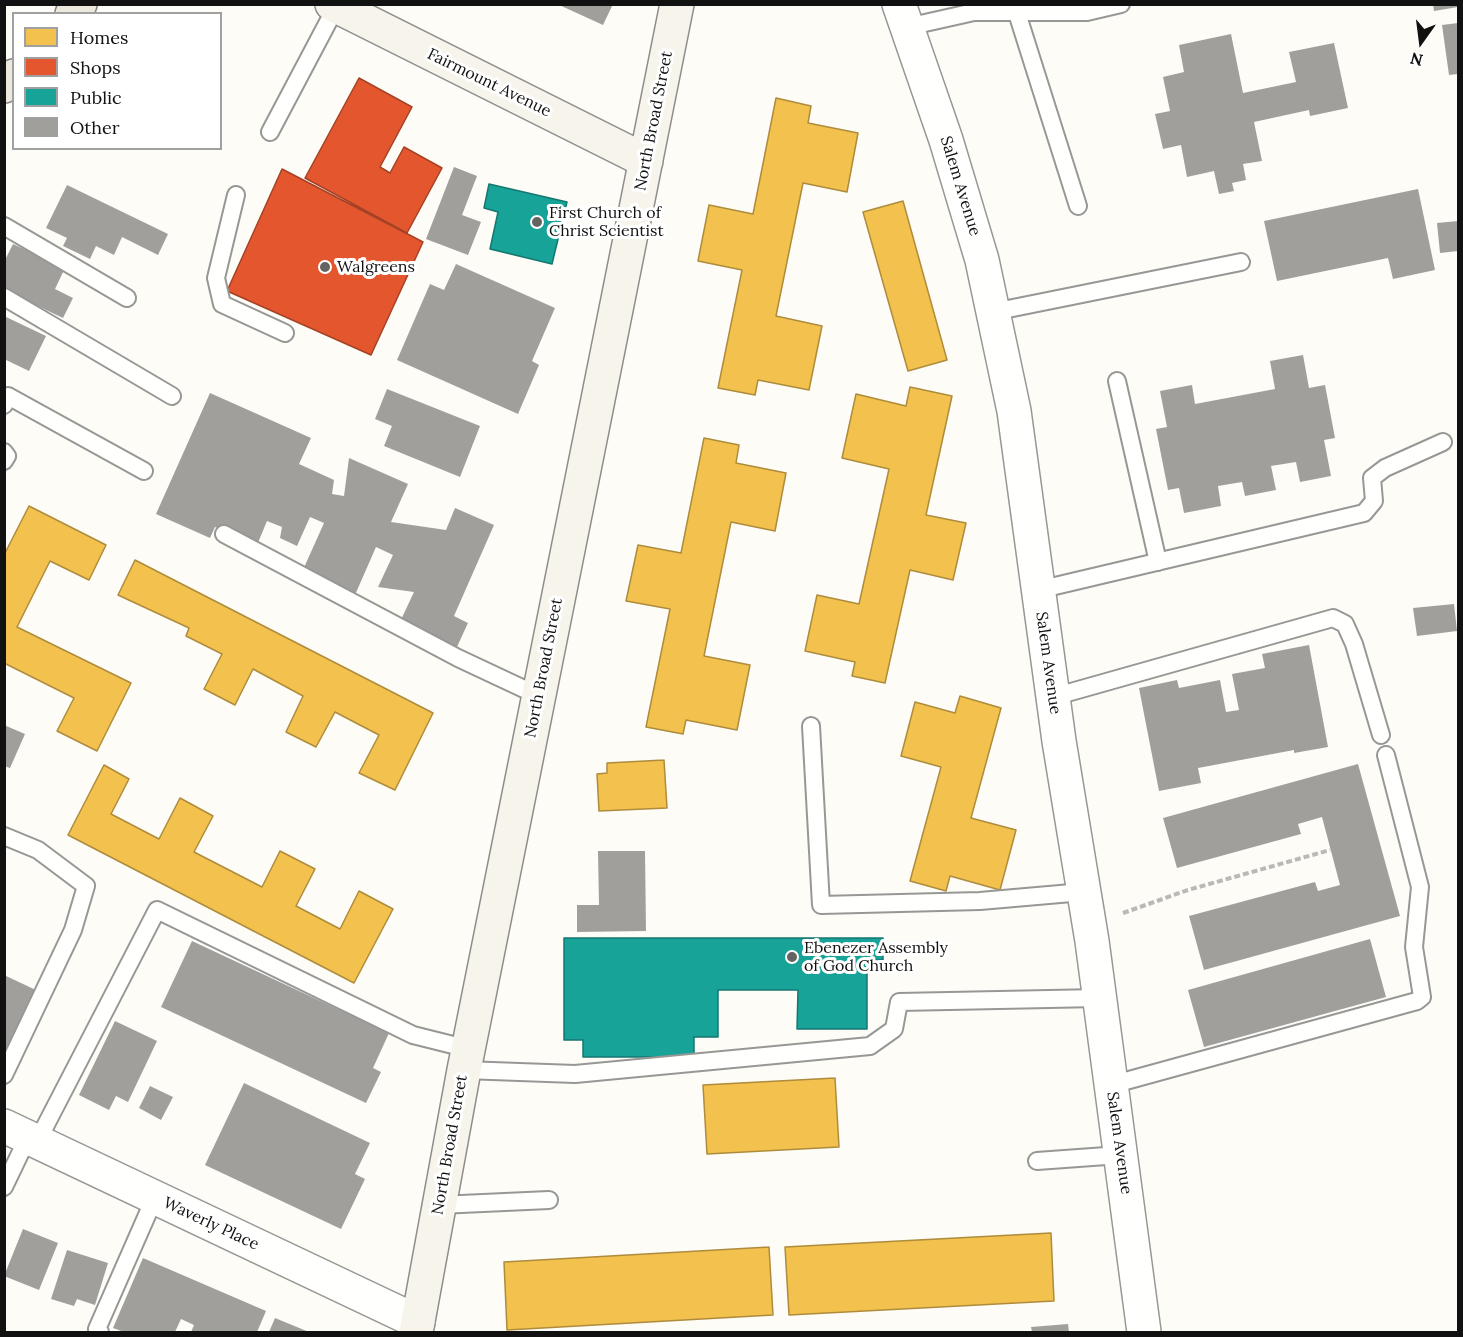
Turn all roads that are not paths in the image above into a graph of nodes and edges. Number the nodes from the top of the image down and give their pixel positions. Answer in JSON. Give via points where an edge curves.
{"nodes":[{"id":1,"x":676,"y":4,"type":"edge"},
{"id":2,"x":1121,"y":4,"type":"edge"},
{"id":3,"x":334,"y":6,"type":"edge"},
{"id":4,"x":1017,"y":14,"type":"junction"},
{"id":5,"x":903,"y":16,"type":"edge"},
{"id":6,"x":270,"y":132,"type":"dead end"},
{"id":7,"x":646,"y":161,"type":"junction"},
{"id":8,"x":236,"y":195,"type":"dead end"},
{"id":9,"x":1078,"y":206,"type":"dead end"},
{"id":10,"x":4,"y":226,"type":"edge"},
{"id":11,"x":1241,"y":262,"type":"dead end"},
{"id":12,"x":4,"y":297,"type":"edge"},
{"id":13,"x":127,"y":298,"type":"dead end"},
{"id":14,"x":993,"y":312,"type":"junction"},
{"id":15,"x":285,"y":333,"type":"dead end"},
{"id":16,"x":1117,"y":381,"type":"dead end"},
{"id":17,"x":172,"y":396,"type":"dead end"},
{"id":18,"x":4,"y":405,"type":"edge"},
{"id":19,"x":1443,"y":442,"type":"dead end"},
{"id":20,"x":4,"y":452,"type":"edge"},
{"id":21,"x":4,"y":461,"type":"edge"},
{"id":22,"x":144,"y":471,"type":"dead end"},
{"id":23,"x":224,"y":534,"type":"dead end"},
{"id":24,"x":1158,"y":562,"type":"junction"},
{"id":25,"x":1038,"y":590,"type":"junction"},
{"id":26,"x":539,"y":696,"type":"junction"},
{"id":27,"x":1053,"y":697,"type":"junction"},
{"id":28,"x":811,"y":726,"type":"dead end"},
{"id":29,"x":1381,"y":735,"type":"dead end"},
{"id":30,"x":1386,"y":755,"type":"dead end"},
{"id":31,"x":4,"y":836,"type":"edge"},
{"id":32,"x":1083,"y":892,"type":"junction"},
{"id":33,"x":1099,"y":998,"type":"junction"},
{"id":34,"x":466,"y":1060,"type":"junction"},
{"id":35,"x":4,"y":1075,"type":"edge"},
{"id":36,"x":1111,"y":1085,"type":"junction"},
{"id":37,"x":23,"y":1135,"type":"edge"},
{"id":38,"x":1120,"y":1155,"type":"junction"},
{"id":39,"x":1037,"y":1161,"type":"dead end"},
{"id":40,"x":4,"y":1187,"type":"edge"},
{"id":41,"x":155,"y":1197,"type":"junction"},
{"id":42,"x":549,"y":1200,"type":"dead end"},
{"id":43,"x":439,"y":1205,"type":"junction"},
{"id":44,"x":417,"y":1327,"type":"edge"},
{"id":45,"x":100,"y":1332,"type":"edge"},
{"id":46,"x":1144,"y":1332,"type":"edge"}],
"edges":[{"from":1,"to":7,"type":"main road","name":"North Broad Street"},
{"from":2,"to":4,"type":"lane","via":[[1087,12]]},
{"from":3,"to":6,"type":"lane"},
{"from":3,"to":7,"type":"main road","name":"Fairmount Avenue"},
{"from":4,"to":5,"type":"lane"},
{"from":4,"to":9,"type":"lane"},
{"from":5,"to":14,"type":"street","name":"Salem Avenue","via":[[946,140],[982,260]]},
{"from":7,"to":26,"type":"main road","name":"North Broad Street"},
{"from":8,"to":15,"type":"lane","via":[[216,278],[222,304]]},
{"from":10,"to":13,"type":"lane"},
{"from":11,"to":14,"type":"lane"},
{"from":12,"to":17,"type":"lane"},
{"from":14,"to":25,"type":"street","name":"Salem Avenue","via":[[1014,411]]},
{"from":16,"to":24,"type":"lane"},
{"from":18,"to":22,"type":"lane","via":[[8,396]]},
{"from":19,"to":24,"type":"lane","via":[[1385,468],[1372,478],[1374,501],[1364,513]]},
{"from":20,"to":21,"type":"lane"},
{"from":23,"to":26,"type":"lane","via":[[458,658]]},
{"from":24,"to":25,"type":"lane"},
{"from":25,"to":27,"type":"street","name":"Salem Avenue"},
{"from":26,"to":34,"type":"main road","name":"North Broad Street"},
{"from":27,"to":29,"type":"lane","via":[[1333,618],[1345,624],[1354,644]]},
{"from":27,"to":32,"type":"street","name":"Salem Avenue"},
{"from":28,"to":32,"type":"lane","via":[[820,905],[980,901]]},
{"from":30,"to":36,"type":"lane","via":[[1420,887],[1414,947],[1422,997]]},
{"from":31,"to":35,"type":"lane","via":[[38,850],[86,886],[73,930]]},
{"from":32,"to":33,"type":"street","name":"Salem Avenue"},
{"from":33,"to":34,"type":"lane","via":[[899,1002],[894,1029],[870,1046],[575,1074]]},
{"from":33,"to":36,"type":"street","name":"Salem Avenue"},
{"from":34,"to":37,"type":"lane","via":[[157,910]]},
{"from":34,"to":43,"type":"main road","name":"North Broad Street"},
{"from":36,"to":38,"type":"street","name":"Salem Avenue"},
{"from":37,"to":40,"type":"lane"},
{"from":37,"to":41,"type":"street","name":"Waverly Place"},
{"from":38,"to":39,"type":"lane"},
{"from":38,"to":46,"type":"street","name":"Salem Avenue"},
{"from":41,"to":44,"type":"street","name":"Waverly Place"},
{"from":41,"to":45,"type":"lane","via":[[97,1329]]},
{"from":42,"to":43,"type":"lane"},
{"from":43,"to":44,"type":"main road","name":"North Broad Street"}]}
